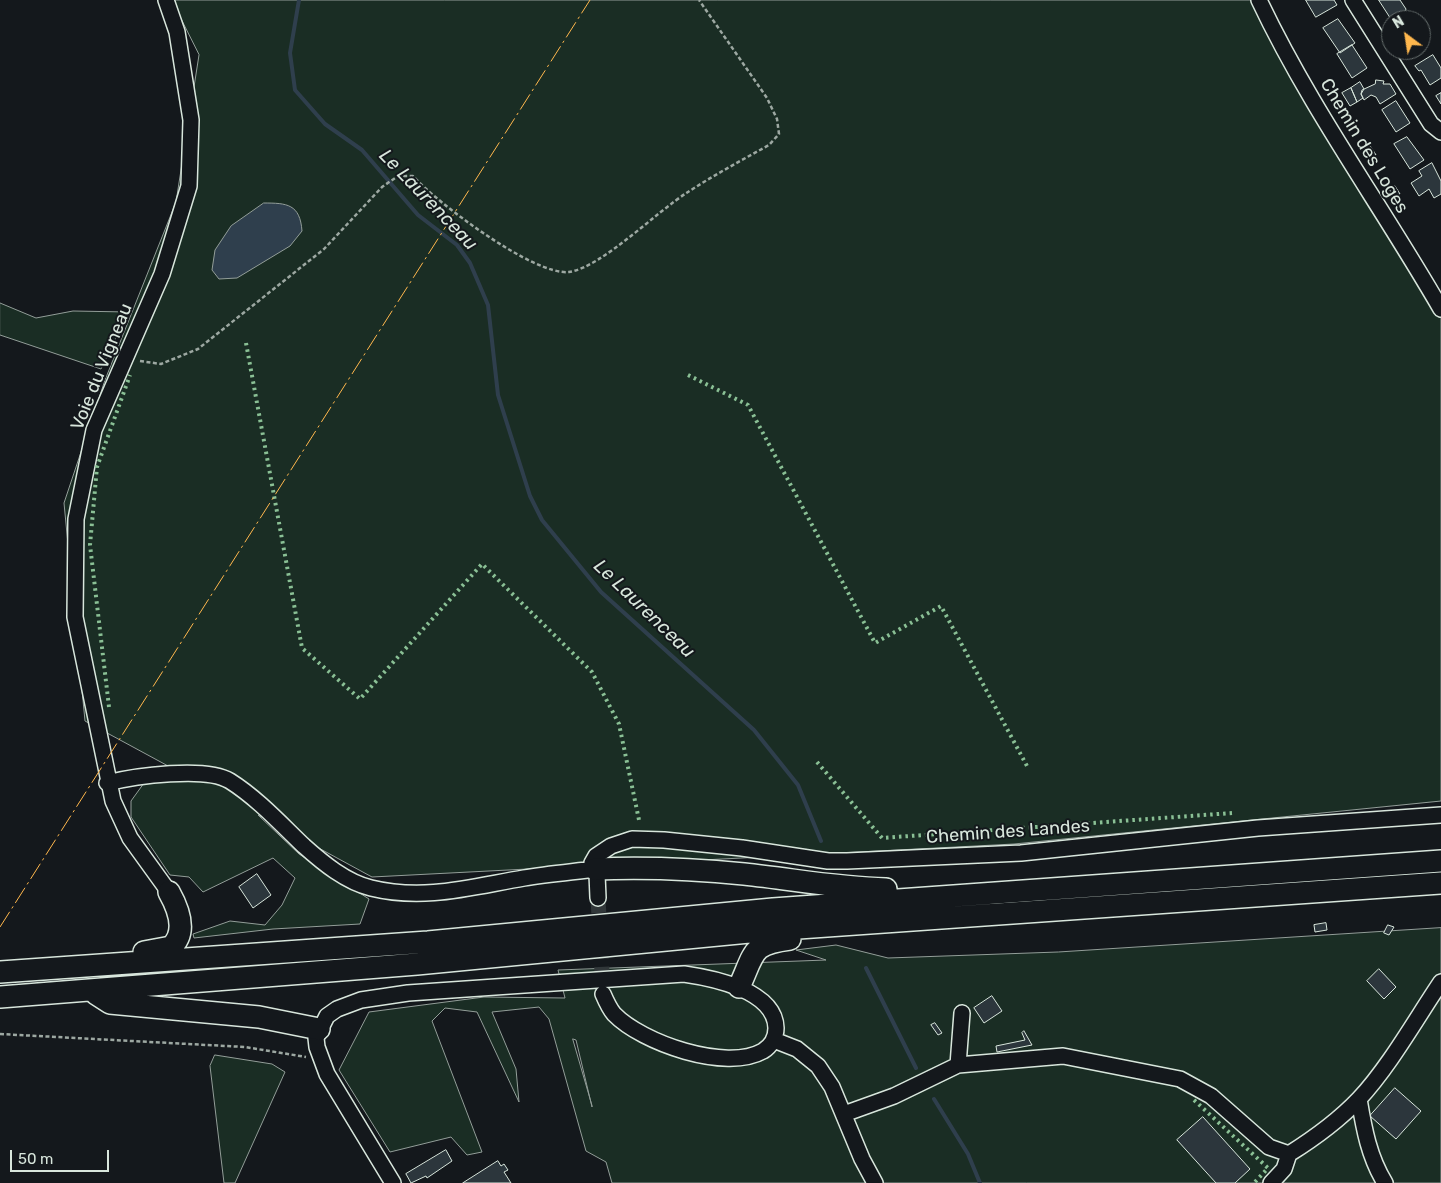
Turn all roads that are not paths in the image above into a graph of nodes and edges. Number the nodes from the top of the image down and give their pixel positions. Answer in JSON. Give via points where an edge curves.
{"nodes":[{"id":1,"x":166,"y":0,"type":"edge"},
{"id":2,"x":1259,"y":0,"type":"edge"},
{"id":3,"x":1353,"y":0,"type":"edge"},
{"id":4,"x":1441,"y":132,"type":"edge"},
{"id":5,"x":1441,"y":309,"type":"edge"},
{"id":6,"x":108,"y":782,"type":"junction"},
{"id":7,"x":1441,"y":815,"type":"edge"},
{"id":8,"x":1441,"y":861,"type":"edge"},
{"id":9,"x":595,"y":869,"type":"junction"},
{"id":10,"x":1441,"y":883,"type":"edge"},
{"id":11,"x":169,"y":892,"type":"joint"},
{"id":12,"x":598,"y":898,"type":"tunnel mouth"},
{"id":13,"x":925,"y":898,"type":"junction"},
{"id":14,"x":860,"y":923,"type":"junction"},
{"id":15,"x":43,"y":969,"type":"junction"},
{"id":16,"x":0,"y":972,"type":"edge"},
{"id":17,"x":1441,"y":982,"type":"edge"},
{"id":18,"x":739,"y":987,"type":"junction"},
{"id":19,"x":91,"y":991,"type":"junction"},
{"id":20,"x":603,"y":994,"type":"tunnel mouth"},
{"id":21,"x":0,"y":997,"type":"edge"},
{"id":22,"x":962,"y":1013,"type":"dead end"},
{"id":23,"x":319,"y":1030,"type":"junction"},
{"id":24,"x":774,"y":1040,"type":"junction"},
{"id":25,"x":958,"y":1065,"type":"junction"},
{"id":26,"x":1359,"y":1099,"type":"junction"},
{"id":27,"x":844,"y":1114,"type":"junction"},
{"id":28,"x":1289,"y":1154,"type":"junction"},
{"id":29,"x":393,"y":1183,"type":"edge"},
{"id":30,"x":875,"y":1183,"type":"edge"},
{"id":31,"x":1271,"y":1183,"type":"edge"},
{"id":32,"x":1385,"y":1183,"type":"edge"}],
"edges":[{"from":1,"to":6,"type":"street","name":"Voie du Vigneau","via":[[177,32],[191,120],[189,186],[162,274],[94,430],[76,519],[75,617]]},
{"from":2,"to":5,"type":"street","name":"Chemin des Loges","via":[[1311,97]]},
{"from":3,"to":4,"type":"street","via":[[1431,124]]},
{"from":6,"to":9,"type":"street","via":[[182,773],[207,774],[229,780],[342,875],[369,888],[408,895]]},
{"from":6,"to":11,"type":"street","name":"Voie du Vigneau","via":[[112,801],[130,838]]},
{"from":7,"to":9,"type":"street","name":"Chemin des Landes","via":[[1258,828],[1021,853],[847,861],[632,839],[611,846],[596,856],[592,863]]},
{"from":8,"to":13,"type":"highway"},
{"from":9,"to":12,"type":"street"},
{"from":9,"to":13,"type":"highway","via":[[726,872],[833,886],[906,888]]},
{"from":10,"to":14,"type":"highway"},
{"from":11,"to":15,"type":"highway","via":[[180,924],[179,937],[171,947],[66,957]]},
{"from":13,"to":15,"type":"highway","via":[[438,941]]},
{"from":14,"to":18,"type":"highway","via":[[838,934],[762,944]]},
{"from":14,"to":19,"type":"highway"},
{"from":15,"to":16,"type":"highway"},
{"from":17,"to":26,"type":"street"},
{"from":18,"to":23,"type":"street","via":[[700,976],[662,974],[408,993],[348,1004],[327,1016]]},
{"from":18,"to":24,"type":"street","via":[[752,994],[770,1012],[775,1021]]},
{"from":19,"to":21,"type":"highway"},
{"from":19,"to":23,"type":"highway","via":[[110,1002],[259,1017]]},
{"from":20,"to":24,"type":"street","via":[[614,1014],[623,1021],[659,1041],[696,1054],[744,1057],[766,1049]]},
{"from":22,"to":25,"type":"street"},
{"from":23,"to":29,"type":"street","via":[[317,1047],[327,1074]]},
{"from":24,"to":27,"type":"street","via":[[809,1056],[832,1087]]},
{"from":25,"to":27,"type":"street","via":[[894,1096]]},
{"from":25,"to":28,"type":"street","via":[[1063,1056],[1180,1079],[1211,1096],[1269,1147]]},
{"from":26,"to":28,"type":"street"},
{"from":26,"to":32,"type":"street","via":[[1365,1137],[1375,1167]]},
{"from":27,"to":30,"type":"street"},
{"from":28,"to":31,"type":"street","via":[[1284,1169]]}]}
